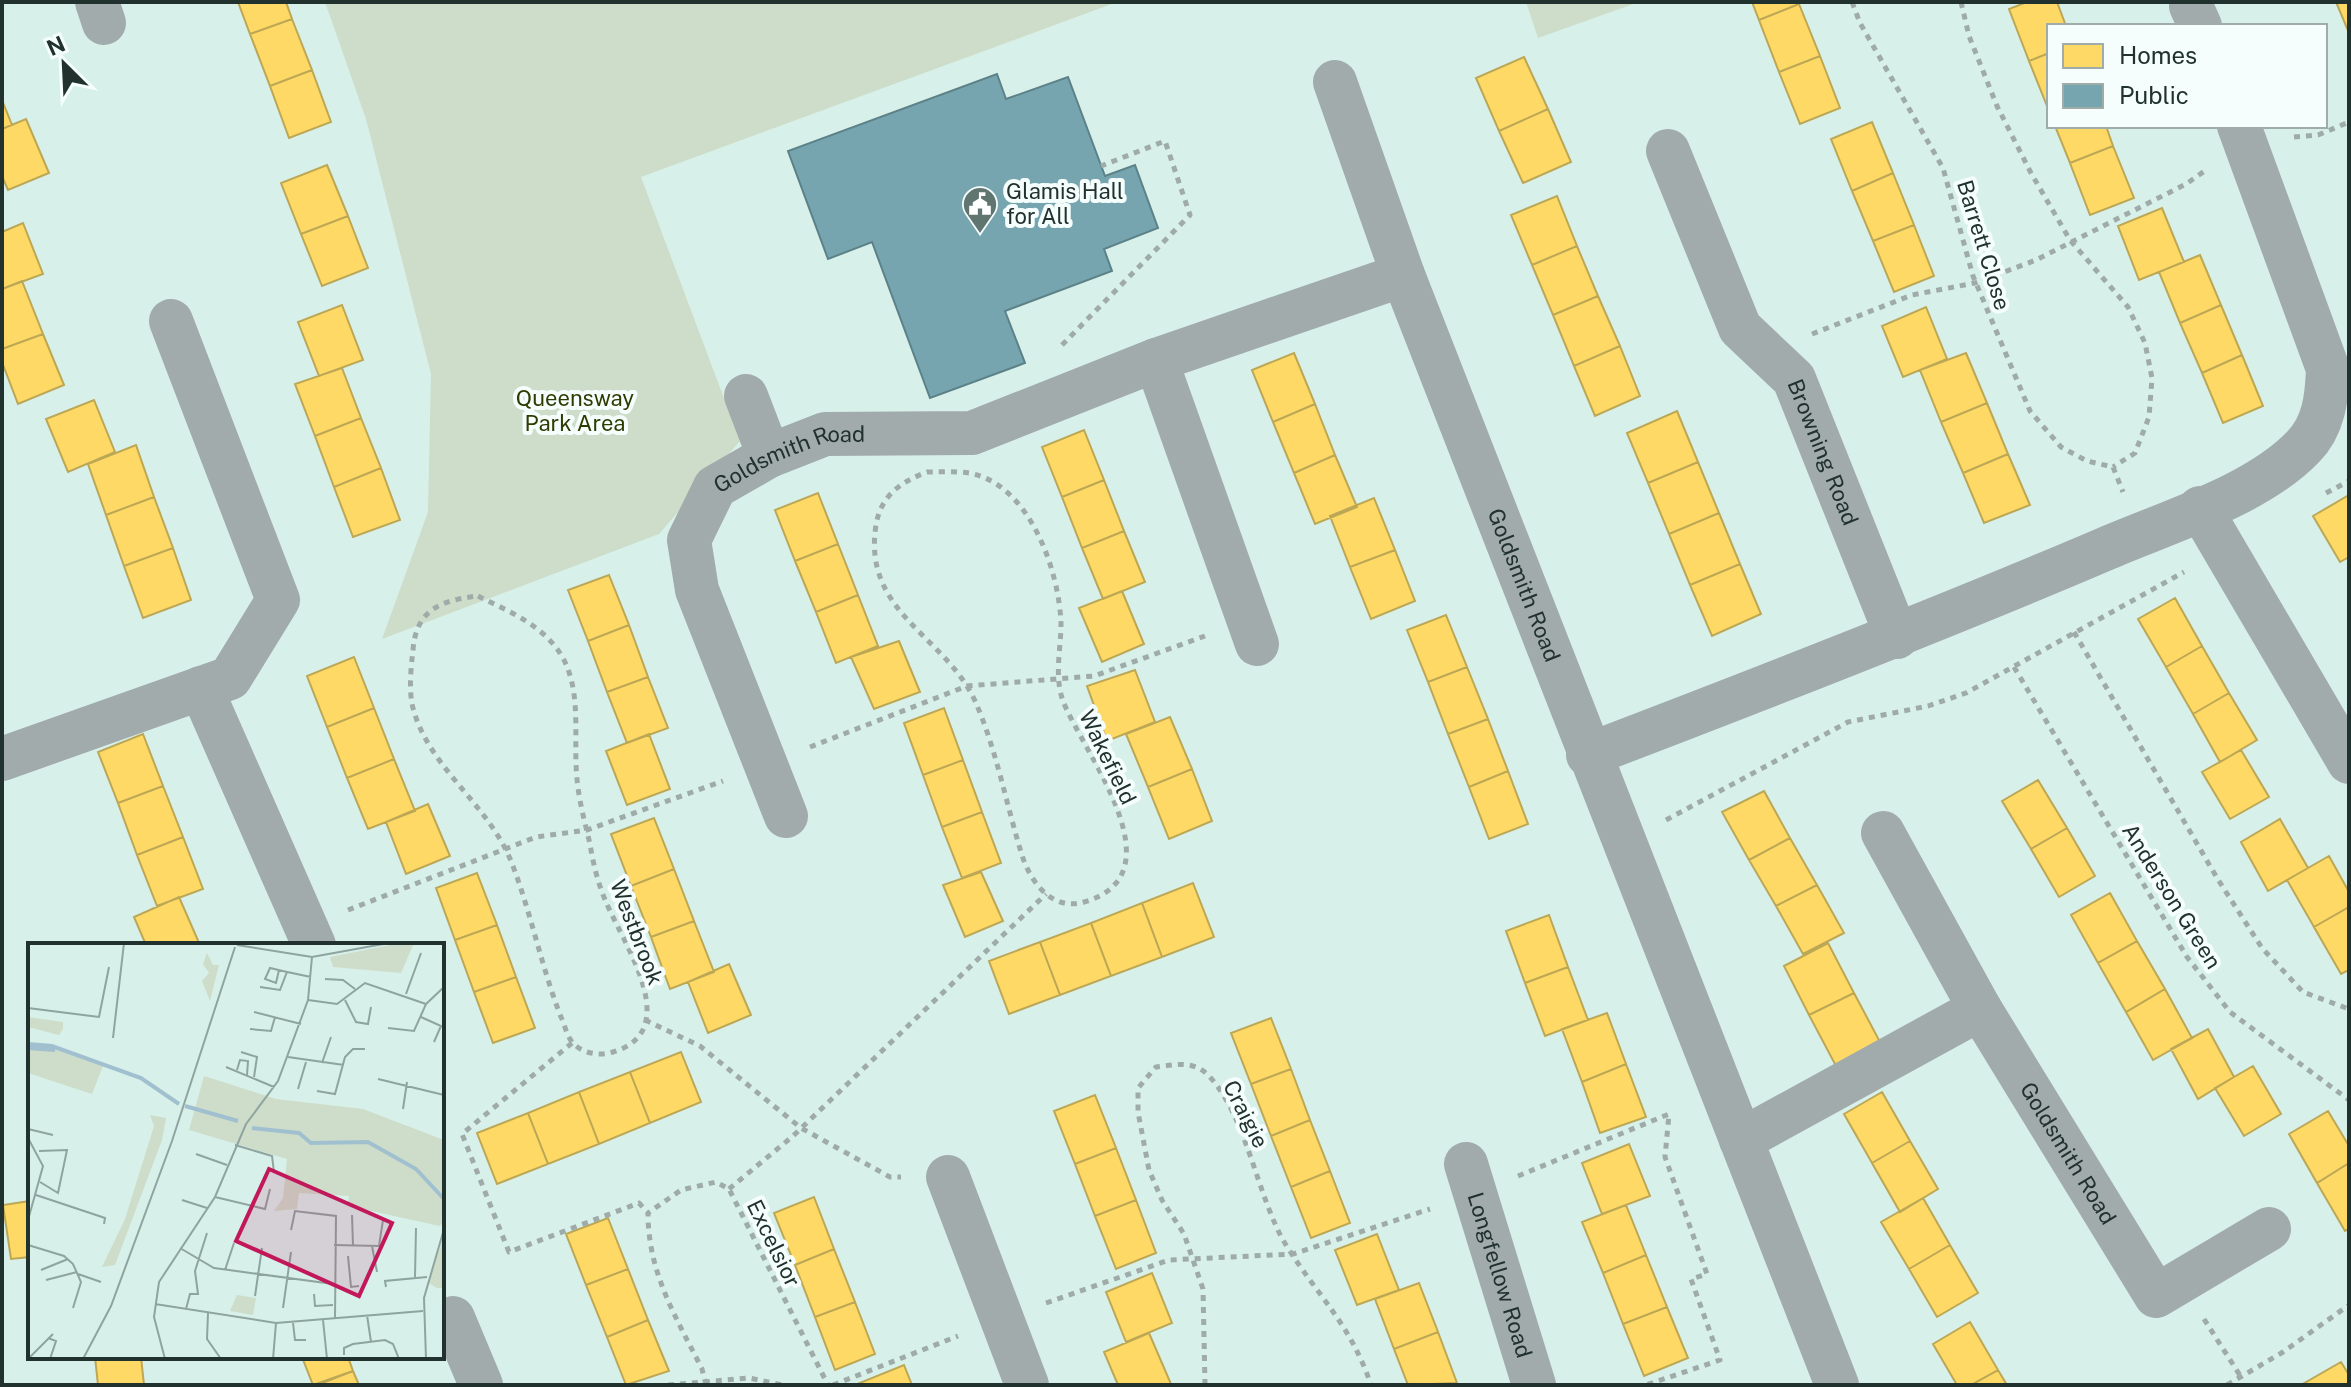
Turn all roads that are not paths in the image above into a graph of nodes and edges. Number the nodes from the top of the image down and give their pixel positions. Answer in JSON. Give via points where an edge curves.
{"nodes":[{"id":1,"x":1335,"y":82,"type":"dead end"},
{"id":2,"x":2242,"y":133,"type":"edge"},
{"id":3,"x":1668,"y":151,"type":"dead end"},
{"id":4,"x":1403,"y":275,"type":"junction"},
{"id":5,"x":171,"y":321,"type":"dead end"},
{"id":6,"x":1156,"y":360,"type":"junction"},
{"id":7,"x":746,"y":396,"type":"dead end"},
{"id":8,"x":769,"y":456,"type":"junction"},
{"id":9,"x":2200,"y":508,"type":"junction"},
{"id":10,"x":1897,"y":637,"type":"junction"},
{"id":11,"x":1257,"y":644,"type":"dead end"},
{"id":12,"x":201,"y":688,"type":"junction"},
{"id":13,"x":1588,"y":755,"type":"junction"},
{"id":14,"x":2,"y":759,"type":"edge"},
{"id":15,"x":2349,"y":762,"type":"edge"},
{"id":16,"x":786,"y":816,"type":"dead end"},
{"id":17,"x":1883,"y":833,"type":"dead end"},
{"id":18,"x":313,"y":943,"type":"edge"},
{"id":19,"x":1980,"y":1009,"type":"junction"},
{"id":20,"x":1741,"y":1140,"type":"junction"},
{"id":21,"x":948,"y":1177,"type":"road end"},
{"id":22,"x":1471,"y":1179,"type":"road end"},
{"id":23,"x":2269,"y":1229,"type":"dead end"},
{"id":24,"x":453,"y":1318,"type":"dead end"},
{"id":25,"x":1834,"y":1384,"type":"edge"},
{"id":26,"x":481,"y":1385,"type":"edge"},
{"id":27,"x":1027,"y":1385,"type":"edge"},
{"id":28,"x":1534,"y":1385,"type":"edge"}],
"edges":[{"from":1,"to":4,"type":"street"},
{"from":2,"to":9,"type":"street","via":[[2328,369],[2327,406],[2304,446],[2261,480]]},
{"from":3,"to":10,"type":"street","name":"Browning Road","via":[[1740,328],[1794,379]]},
{"from":4,"to":6,"type":"street","name":"Goldsmith Road"},
{"from":4,"to":13,"type":"street","name":"Goldsmith Road"},
{"from":5,"to":12,"type":"street","via":[[278,600],[230,678]]},
{"from":6,"to":8,"type":"street","name":"Goldsmith Road","via":[[972,433],[825,434]]},
{"from":6,"to":11,"type":"street"},
{"from":7,"to":8,"type":"street"},
{"from":8,"to":16,"type":"street","name":"Goldsmith Road","via":[[715,487],[689,540],[697,590]]},
{"from":9,"to":10,"type":"street"},
{"from":9,"to":15,"type":"street"},
{"from":10,"to":13,"type":"street"},
{"from":12,"to":14,"type":"street"},
{"from":12,"to":18,"type":"street"},
{"from":13,"to":20,"type":"street","name":"Goldsmith Road"},
{"from":17,"to":19,"type":"street","name":"Goldsmith Road"},
{"from":19,"to":20,"type":"street"},
{"from":19,"to":23,"type":"street","name":"Goldsmith Road","via":[[2168,1288]]},
{"from":20,"to":25,"type":"street","name":"Goldsmith Road"},
{"from":21,"to":27,"type":"street"},
{"from":22,"to":28,"type":"street","name":"Longfellow Road"},
{"from":24,"to":26,"type":"street"}]}
